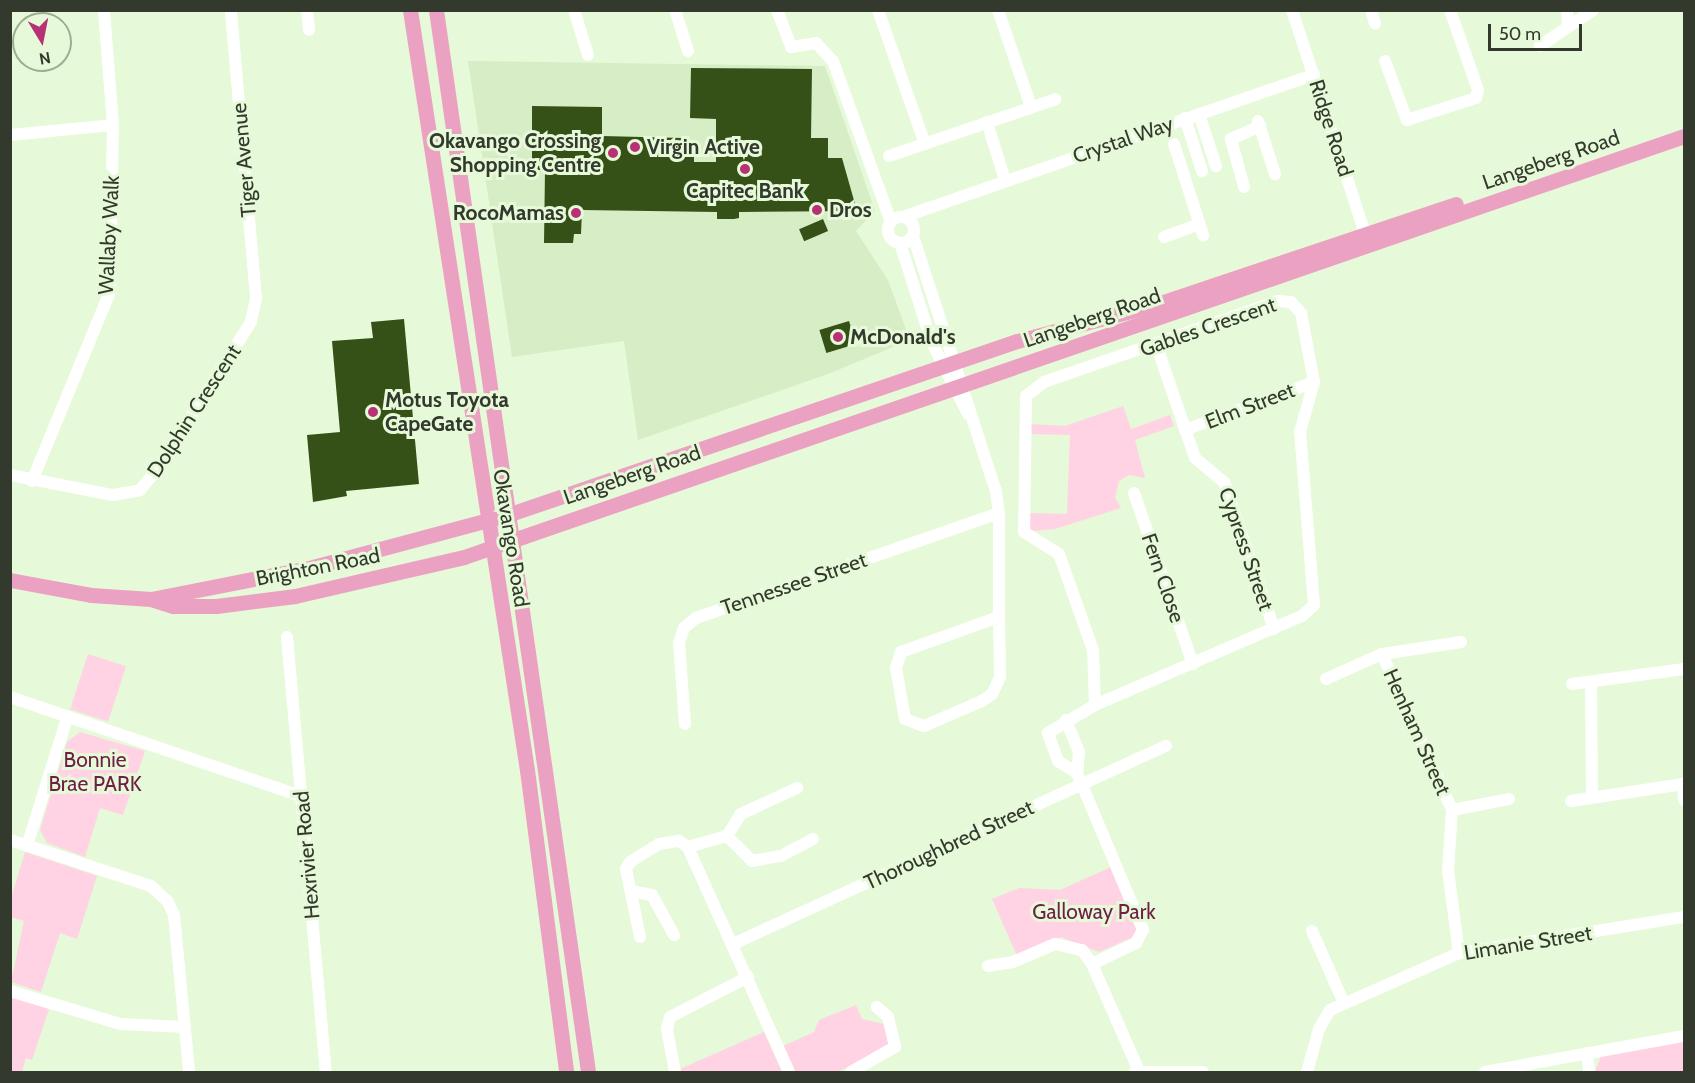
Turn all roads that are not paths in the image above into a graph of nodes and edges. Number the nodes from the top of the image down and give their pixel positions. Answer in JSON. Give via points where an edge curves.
{"nodes":[{"id":1,"x":104,"y":10,"type":"edge"},
{"id":2,"x":231,"y":10,"type":"edge"},
{"id":3,"x":307,"y":10,"type":"edge"},
{"id":4,"x":410,"y":10,"type":"edge"},
{"id":5,"x":436,"y":10,"type":"edge"},
{"id":6,"x":574,"y":10,"type":"edge"},
{"id":7,"x":675,"y":10,"type":"edge"},
{"id":8,"x":777,"y":10,"type":"edge"},
{"id":9,"x":878,"y":10,"type":"edge"},
{"id":10,"x":998,"y":10,"type":"edge"},
{"id":11,"x":1292,"y":10,"type":"edge"},
{"id":12,"x":1450,"y":10,"type":"edge"},
{"id":13,"x":1567,"y":10,"type":"edge"},
{"id":14,"x":1593,"y":10,"type":"edge"},
{"id":15,"x":1569,"y":27,"type":"junction"},
{"id":16,"x":309,"y":30,"type":"dead end"},
{"id":17,"x":1540,"y":46,"type":"dead end"},
{"id":18,"x":688,"y":51,"type":"dead end"},
{"id":19,"x":588,"y":55,"type":"dead end"},
{"id":20,"x":1384,"y":61,"type":"dead end"},
{"id":21,"x":1314,"y":75,"type":"junction"},
{"id":22,"x":1056,"y":99,"type":"dead end"},
{"id":23,"x":1031,"y":107,"type":"junction"},
{"id":24,"x":1199,"y":114,"type":"junction"},
{"id":25,"x":1185,"y":118,"type":"junction"},
{"id":26,"x":987,"y":122,"type":"junction"},
{"id":27,"x":113,"y":125,"type":"junction"},
{"id":28,"x":1684,"y":127,"type":"edge"},
{"id":29,"x":10,"y":135,"type":"edge"},
{"id":30,"x":1206,"y":136,"type":"junction"},
{"id":31,"x":1684,"y":136,"type":"edge"},
{"id":32,"x":1193,"y":141,"type":"junction"},
{"id":33,"x":925,"y":144,"type":"junction"},
{"id":34,"x":1174,"y":144,"type":"dead end"},
{"id":35,"x":889,"y":156,"type":"dead end"},
{"id":36,"x":1234,"y":158,"type":"junction"},
{"id":37,"x":1216,"y":166,"type":"junction"},
{"id":38,"x":1202,"y":171,"type":"junction"},
{"id":39,"x":1275,"y":174,"type":"dead end"},
{"id":40,"x":1185,"y":177,"type":"junction"},
{"id":41,"x":1005,"y":180,"type":"junction"},
{"id":42,"x":1244,"y":187,"type":"dead end"},
{"id":43,"x":904,"y":223,"type":"junction"},
{"id":44,"x":1164,"y":237,"type":"dead end"},
{"id":45,"x":1367,"y":241,"type":"junction"},
{"id":46,"x":900,"y":243,"type":"junction"},
{"id":47,"x":255,"y":309,"type":"joint"},
{"id":48,"x":1156,"y":344,"type":"junction"},
{"id":49,"x":951,"y":364,"type":"junction"},
{"id":50,"x":1314,"y":382,"type":"junction"},
{"id":51,"x":958,"y":387,"type":"junction"},
{"id":52,"x":1185,"y":430,"type":"junction"},
{"id":53,"x":10,"y":475,"type":"edge"},
{"id":54,"x":32,"y":481,"type":"junction"},
{"id":55,"x":1134,"y":493,"type":"dead end"},
{"id":56,"x":999,"y":513,"type":"junction"},
{"id":57,"x":510,"y":514,"type":"junction"},
{"id":58,"x":486,"y":520,"type":"junction"},
{"id":59,"x":513,"y":542,"type":"junction"},
{"id":60,"x":490,"y":549,"type":"junction"},
{"id":61,"x":10,"y":580,"type":"edge"},
{"id":62,"x":151,"y":599,"type":"junction"},
{"id":63,"x":999,"y":617,"type":"junction"},
{"id":64,"x":1274,"y":629,"type":"junction"},
{"id":65,"x":287,"y":637,"type":"dead end"},
{"id":66,"x":1461,"y":642,"type":"dead end"},
{"id":67,"x":1382,"y":654,"type":"junction"},
{"id":68,"x":1192,"y":664,"type":"junction"},
{"id":69,"x":1684,"y":669,"type":"edge"},
{"id":70,"x":1326,"y":679,"type":"dead end"},
{"id":71,"x":1592,"y":682,"type":"junction"},
{"id":72,"x":1572,"y":684,"type":"dead end"},
{"id":73,"x":10,"y":697,"type":"edge"},
{"id":74,"x":1095,"y":705,"type":"junction"},
{"id":75,"x":67,"y":718,"type":"junction"},
{"id":76,"x":1066,"y":720,"type":"junction"},
{"id":77,"x":685,"y":724,"type":"dead end"},
{"id":78,"x":1166,"y":746,"type":"dead end"},
{"id":79,"x":1079,"y":778,"type":"junction"},
{"id":80,"x":1684,"y":784,"type":"edge"},
{"id":81,"x":796,"y":788,"type":"dead end"},
{"id":82,"x":303,"y":797,"type":"junction"},
{"id":83,"x":1592,"y":797,"type":"junction"},
{"id":84,"x":1509,"y":799,"type":"dead end"},
{"id":85,"x":1684,"y":800,"type":"edge"},
{"id":86,"x":1571,"y":801,"type":"dead end"},
{"id":87,"x":1452,"y":810,"type":"junction"},
{"id":88,"x":728,"y":836,"type":"junction"},
{"id":89,"x":10,"y":840,"type":"edge"},
{"id":90,"x":813,"y":840,"type":"dead end"},
{"id":91,"x":27,"y":846,"type":"junction"},
{"id":92,"x":688,"y":847,"type":"junction"},
{"id":93,"x":631,"y":891,"type":"junction"},
{"id":94,"x":1684,"y":917,"type":"edge"},
{"id":95,"x":1312,"y":932,"type":"dead end"},
{"id":96,"x":674,"y":935,"type":"dead end"},
{"id":97,"x":640,"y":937,"type":"dead end"},
{"id":98,"x":733,"y":944,"type":"junction"},
{"id":99,"x":1459,"y":953,"type":"junction"},
{"id":100,"x":1092,"y":964,"type":"junction"},
{"id":101,"x":988,"y":966,"type":"dead end"},
{"id":102,"x":748,"y":977,"type":"junction"},
{"id":103,"x":10,"y":991,"type":"edge"},
{"id":104,"x":1343,"y":1001,"type":"junction"},
{"id":105,"x":877,"y":1007,"type":"dead end"},
{"id":106,"x":185,"y":1028,"type":"junction"},
{"id":107,"x":1684,"y":1036,"type":"edge"},
{"id":108,"x":1587,"y":1053,"type":"junction"},
{"id":109,"x":189,"y":1072,"type":"edge"},
{"id":110,"x":326,"y":1072,"type":"edge"},
{"id":111,"x":566,"y":1072,"type":"edge"},
{"id":112,"x":588,"y":1072,"type":"edge"},
{"id":113,"x":675,"y":1072,"type":"edge"},
{"id":114,"x":789,"y":1072,"type":"edge"},
{"id":115,"x":851,"y":1072,"type":"edge"},
{"id":116,"x":1137,"y":1072,"type":"edge"},
{"id":117,"x":1203,"y":1072,"type":"edge"},
{"id":118,"x":1307,"y":1072,"type":"edge"},
{"id":119,"x":1485,"y":1072,"type":"edge"},
{"id":120,"x":1589,"y":1072,"type":"edge"}],
"edges":[{"from":1,"to":27,"type":"street","name":"Wallaby Walk"},
{"from":2,"to":47,"type":"street","name":"Tiger Avenue"},
{"from":3,"to":16,"type":"street"},
{"from":4,"to":58,"type":"main road","name":"Okavango Road"},
{"from":5,"to":57,"type":"main road","name":"Okavango Road"},
{"from":6,"to":19,"type":"street"},
{"from":7,"to":18,"type":"street"},
{"from":8,"to":43,"type":"street","via":[[791,47],[816,43],[833,61],[885,204]]},
{"from":9,"to":33,"type":"street"},
{"from":10,"to":23,"type":"street"},
{"from":11,"to":21,"type":"street","name":"Ridge Road"},
{"from":12,"to":20,"type":"street","via":[[1478,90],[1476,98],[1407,120]]},
{"from":13,"to":15,"type":"street"},
{"from":14,"to":15,"type":"street"},
{"from":15,"to":17,"type":"street"},
{"from":21,"to":24,"type":"street","name":"Crystal Way"},
{"from":21,"to":45,"type":"street","name":"Ridge Road"},
{"from":22,"to":23,"type":"street"},
{"from":23,"to":26,"type":"street"},
{"from":24,"to":25,"type":"street","name":"Crystal Way"},
{"from":24,"to":30,"type":"street"},
{"from":25,"to":32,"type":"street"},
{"from":25,"to":41,"type":"street","name":"Crystal Way"},
{"from":26,"to":33,"type":"street"},
{"from":26,"to":41,"type":"street"},
{"from":27,"to":29,"type":"street"},
{"from":27,"to":54,"type":"street","name":"Wallaby Walk","via":[[110,292]]},
{"from":28,"to":45,"type":"main road","name":"Langeberg Road"},
{"from":30,"to":32,"type":"street"},
{"from":30,"to":37,"type":"street"},
{"from":31,"to":45,"type":"main road","name":"Langeberg Road"},
{"from":32,"to":38,"type":"street"},
{"from":33,"to":35,"type":"street"},
{"from":34,"to":40,"type":"street"},
{"from":36,"to":37,"type":"street"},
{"from":36,"to":39,"type":"street","via":[[1231,138],[1259,124]]},
{"from":36,"to":42,"type":"street"},
{"from":37,"to":38,"type":"street"},
{"from":38,"to":40,"type":"street"},
{"from":40,"to":44,"type":"street","via":[[1201,230]]},
{"from":41,"to":43,"type":"street","name":"Crystal Way","via":[[932,207]]},
{"from":43,"to":46,"type":"street","name":"Crystal Way"},
{"from":43,"to":46,"type":"street","via":[[889,235]]},
{"from":43,"to":49,"type":"street"},
{"from":45,"to":49,"type":"main road","name":"Langeberg Road","via":[[1157,304],[1045,332]]},
{"from":45,"to":51,"type":"main road","name":"Langeberg Road"},
{"from":46,"to":49,"type":"street"},
{"from":47,"to":54,"type":"street","name":"Dolphin Crescent","via":[[146,485],[128,495],[113,495]]},
{"from":48,"to":50,"type":"street","name":"Gables Crescent","via":[[1285,300],[1301,313]]},
{"from":48,"to":52,"type":"street","name":"Cypress Street"},
{"from":48,"to":74,"type":"street","name":"Gables Crescent","via":[[1044,382],[1025,399],[1023,528],[1026,536],[1051,545],[1059,554],[1093,650]]},
{"from":49,"to":51,"type":"street"},
{"from":49,"to":57,"type":"main road","name":"Langeberg Road"},
{"from":50,"to":52,"type":"street","name":"Elm Street"},
{"from":50,"to":64,"type":"street","name":"Gables Crescent","via":[[1300,432],[1315,602],[1302,616]]},
{"from":51,"to":56,"type":"street","via":[[978,427]]},
{"from":51,"to":59,"type":"main road","name":"Langeberg Road","via":[[664,485]]},
{"from":52,"to":64,"type":"street","name":"Cypress Street","via":[[1195,458],[1224,482]]},
{"from":53,"to":54,"type":"street","name":"Dolphin Crescent"},
{"from":55,"to":68,"type":"street","name":"Fern Close"},
{"from":56,"to":63,"type":"street"},
{"from":56,"to":77,"type":"street","name":"Tennessee Street","via":[[696,618],[684,628],[678,643]]},
{"from":57,"to":58,"type":"main road","name":"Langeberg Road"},
{"from":57,"to":59,"type":"main road","name":"Okavango Road"},
{"from":58,"to":60,"type":"main road","name":"Okavango Road"},
{"from":58,"to":62,"type":"main road","name":"Brighton Road","via":[[309,568]]},
{"from":59,"to":60,"type":"main road","name":"Langeberg Road"},
{"from":59,"to":112,"type":"main road","name":"Okavango Road"},
{"from":60,"to":62,"type":"main road","name":"Brighton Road","via":[[295,596],[216,606],[173,606]]},
{"from":60,"to":111,"type":"main road","name":"Okavango Road","via":[[527,770]]},
{"from":61,"to":62,"type":"main road","name":"Brighton Road","via":[[91,595]]},
{"from":63,"to":63,"type":"street","via":[[1000,677],[992,694],[924,726],[905,719],[896,668],[901,652]]},
{"from":64,"to":68,"type":"street","name":"Gables Crescent"},
{"from":65,"to":82,"type":"street","name":"Hexrivier Road"},
{"from":66,"to":67,"type":"street"},
{"from":67,"to":70,"type":"street"},
{"from":67,"to":87,"type":"street","name":"Henham Street"},
{"from":68,"to":74,"type":"street","name":"Gables Crescent"},
{"from":69,"to":71,"type":"street"},
{"from":71,"to":72,"type":"street"},
{"from":71,"to":83,"type":"street"},
{"from":73,"to":75,"type":"street"},
{"from":74,"to":76,"type":"street","name":"Gables Crescent"},
{"from":75,"to":82,"type":"street"},
{"from":75,"to":91,"type":"street"},
{"from":76,"to":79,"type":"street","via":[[1079,752]]},
{"from":76,"to":79,"type":"street","name":"Gables Crescent","via":[[1051,729],[1047,738],[1058,761]]},
{"from":78,"to":79,"type":"street","name":"Thoroughbred Street"},
{"from":79,"to":98,"type":"street","name":"Thoroughbred Street"},
{"from":79,"to":100,"type":"street","via":[[1143,930],[1136,943]]},
{"from":80,"to":83,"type":"street"},
{"from":80,"to":85,"type":"street"},
{"from":81,"to":88,"type":"street","via":[[741,814]]},
{"from":82,"to":110,"type":"street","name":"Hexrivier Road"},
{"from":83,"to":86,"type":"street"},
{"from":84,"to":87,"type":"street","name":"Henham Street"},
{"from":87,"to":99,"type":"street","name":"Henham Street","via":[[1448,870]]},
{"from":88,"to":90,"type":"street","via":[[752,861],[781,856]]},
{"from":88,"to":92,"type":"street"},
{"from":89,"to":91,"type":"street"},
{"from":91,"to":106,"type":"street","via":[[151,886],[164,897],[174,915]]},
{"from":92,"to":93,"type":"street","via":[[679,841],[665,843],[633,858],[626,869]]},
{"from":92,"to":98,"type":"street"},
{"from":93,"to":96,"type":"street","via":[[652,895]]},
{"from":93,"to":97,"type":"street"},
{"from":94,"to":99,"type":"street","name":"Limanie Street"},
{"from":95,"to":104,"type":"street"},
{"from":98,"to":102,"type":"street"},
{"from":99,"to":104,"type":"street","name":"Limanie Street"},
{"from":100,"to":101,"type":"street","via":[[1082,950],[1065,943]]},
{"from":100,"to":116,"type":"street"},
{"from":102,"to":113,"type":"street","via":[[670,1017],[667,1029]]},
{"from":102,"to":114,"type":"street"},
{"from":103,"to":106,"type":"street","via":[[121,1024]]},
{"from":104,"to":118,"type":"street","name":"Limanie Street","via":[[1330,1010],[1319,1029]]},
{"from":105,"to":115,"type":"street","via":[[888,1017],[895,1047]]},
{"from":106,"to":109,"type":"street"},
{"from":107,"to":108,"type":"street"},
{"from":108,"to":119,"type":"street"},
{"from":108,"to":120,"type":"street"},
{"from":116,"to":117,"type":"street"}]}
